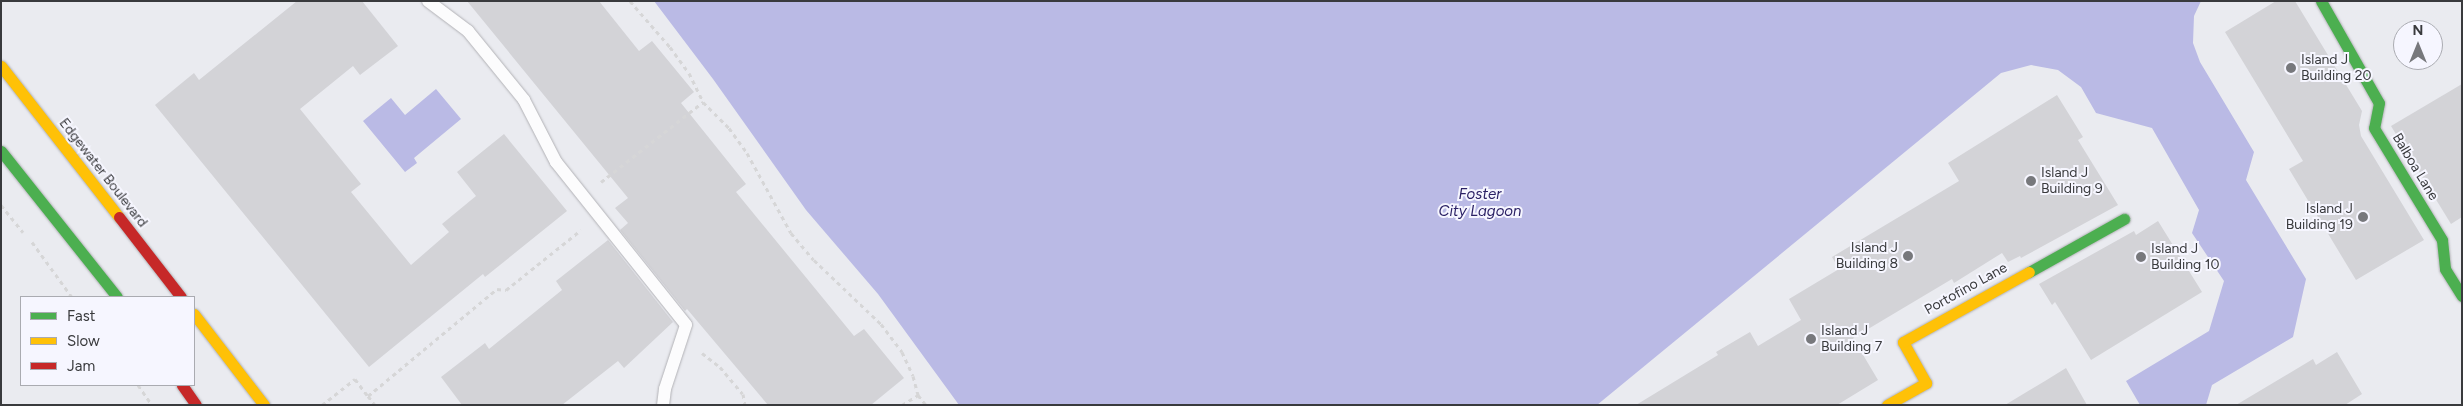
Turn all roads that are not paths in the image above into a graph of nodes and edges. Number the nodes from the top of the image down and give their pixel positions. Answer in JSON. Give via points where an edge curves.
{"nodes":[{"id":1,"x":428,"y":1,"type":"edge"},
{"id":2,"x":2321,"y":1,"type":"edge"},
{"id":3,"x":1,"y":66,"type":"edge"},
{"id":4,"x":1,"y":151,"type":"edge"},
{"id":5,"x":2124,"y":219,"type":"dead end"},
{"id":6,"x":117,"y":296,"type":"edge"},
{"id":7,"x":180,"y":296,"type":"edge"},
{"id":8,"x":2462,"y":296,"type":"edge"},
{"id":9,"x":195,"y":315,"type":"edge"},
{"id":10,"x":183,"y":386,"type":"edge"},
{"id":11,"x":196,"y":405,"type":"edge"},
{"id":12,"x":264,"y":405,"type":"edge"},
{"id":13,"x":663,"y":405,"type":"edge"},
{"id":14,"x":1887,"y":405,"type":"edge"}],
"edges":[{"from":1,"to":13,"type":"lane","via":[[468,31],[524,100],[556,162],[686,325]]},
{"from":2,"to":8,"type":"street","name":"Balboa Lane","via":[[2379,103],[2374,128],[2442,240],[2445,269]]},
{"from":3,"to":7,"type":"street","name":"Edgewater Boulevard"},
{"from":4,"to":6,"type":"street"},
{"from":5,"to":14,"type":"street","name":"Portofino Lane","via":[[1903,342],[1926,383]]},
{"from":9,"to":12,"type":"street"},
{"from":10,"to":11,"type":"street"}]}
